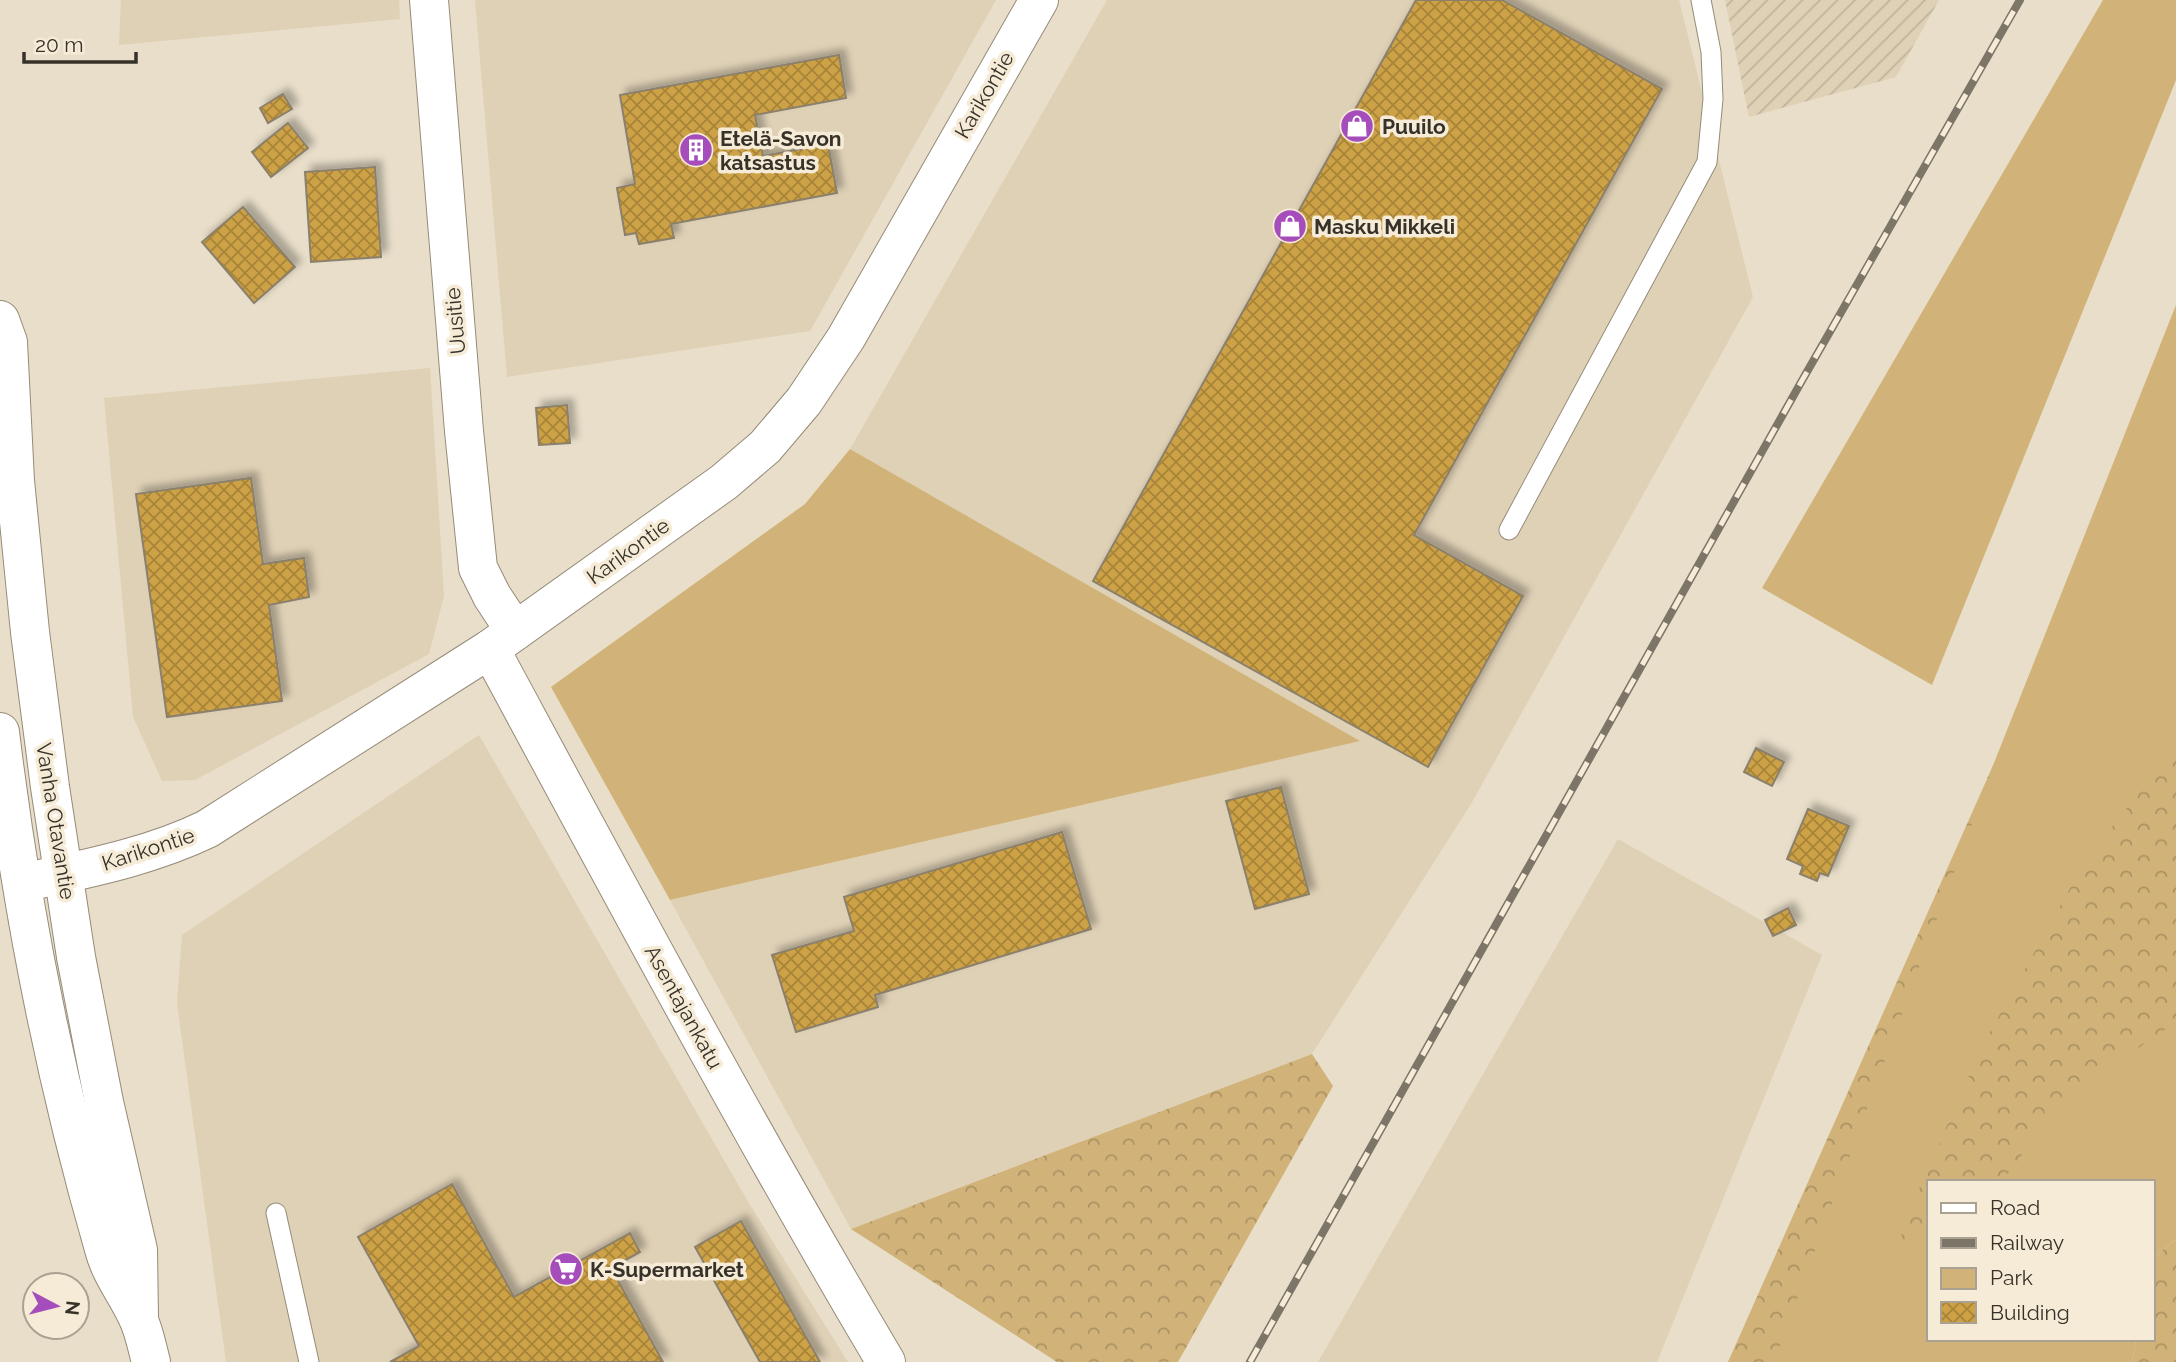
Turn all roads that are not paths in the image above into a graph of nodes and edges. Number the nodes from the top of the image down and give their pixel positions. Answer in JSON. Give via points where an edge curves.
{"nodes":[{"id":1,"x":429,"y":0,"type":"edge"},
{"id":2,"x":1038,"y":0,"type":"edge"},
{"id":3,"x":1701,"y":0,"type":"edge"},
{"id":4,"x":0,"y":320,"type":"edge"},
{"id":5,"x":1509,"y":530,"type":"dead end"},
{"id":6,"x":503,"y":640,"type":"junction"},
{"id":7,"x":0,"y":732,"type":"edge"},
{"id":8,"x":64,"y":874,"type":"junction"},
{"id":9,"x":22,"y":883,"type":"junction"},
{"id":10,"x":276,"y":1213,"type":"dead end"},
{"id":11,"x":139,"y":1318,"type":"junction"},
{"id":12,"x":151,"y":1362,"type":"edge"},
{"id":13,"x":309,"y":1362,"type":"edge"},
{"id":14,"x":886,"y":1362,"type":"edge"}],
"edges":[{"from":1,"to":6,"type":"street","name":"Uusitie","via":[[478,568],[492,596]]},
{"from":2,"to":6,"type":"street","name":"Karikontie","via":[[846,338],[804,401],[765,447],[724,482]]},
{"from":3,"to":5,"type":"lane","via":[[1711,52],[1713,99],[1707,162]]},
{"from":4,"to":8,"type":"street","name":"Vanha Otavantie","via":[[8,342],[15,481],[30,632]]},
{"from":6,"to":8,"type":"street","name":"Karikontie","via":[[207,830],[174,845]]},
{"from":6,"to":14,"type":"street","name":"Asentajankatu","via":[[667,977]]},
{"from":7,"to":9,"type":"street","name":"Vanha Otavantie"},
{"from":8,"to":9,"type":"street","name":"Karikontie"},
{"from":8,"to":11,"type":"street","name":"Vanha Otavantie","via":[[104,1102],[138,1250]]},
{"from":9,"to":11,"type":"street","name":"Vanha Otavantie","via":[[65,1103],[105,1254]]},
{"from":10,"to":13,"type":"lane"},
{"from":11,"to":12,"type":"street","name":"Vanha Otavantie"}]}
